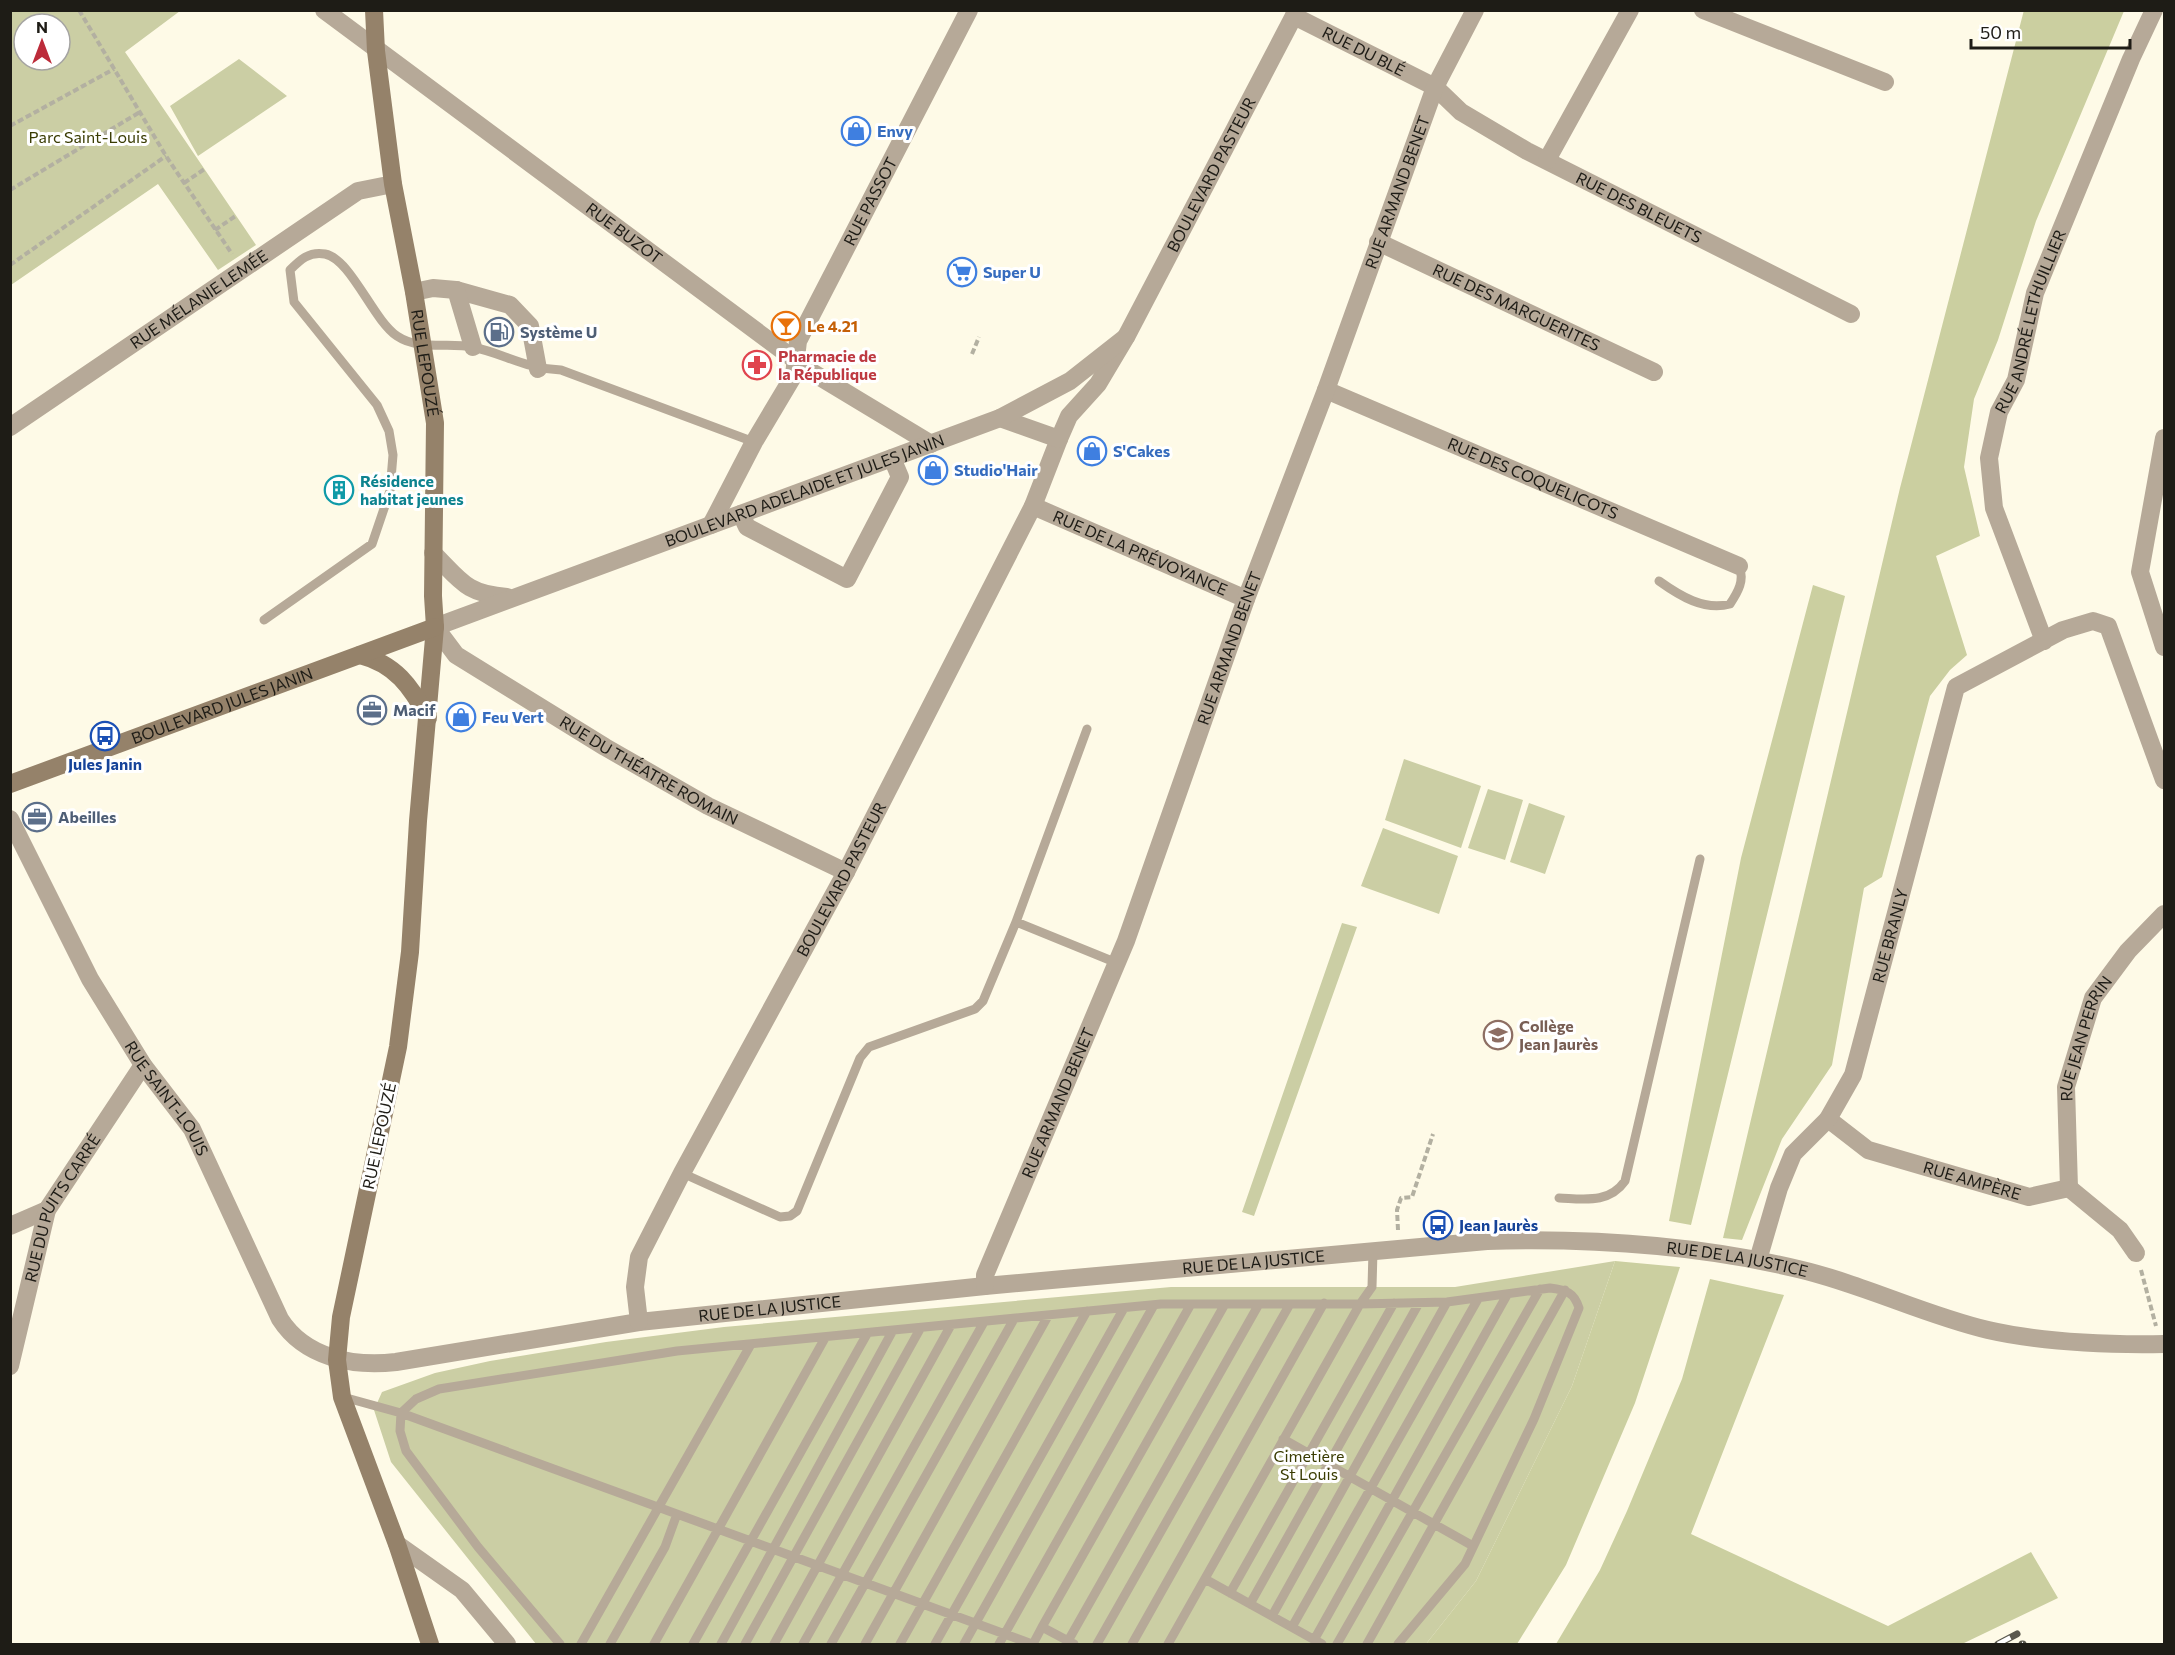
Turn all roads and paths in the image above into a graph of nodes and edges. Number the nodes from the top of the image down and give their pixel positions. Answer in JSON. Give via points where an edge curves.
{"nodes":[{"id":1,"x":79,"y":10,"type":"edge"},
{"id":2,"x":324,"y":10,"type":"edge"},
{"id":3,"x":374,"y":10,"type":"edge"},
{"id":4,"x":969,"y":10,"type":"edge"},
{"id":5,"x":1475,"y":10,"type":"edge"},
{"id":6,"x":1630,"y":10,"type":"edge"},
{"id":7,"x":1703,"y":10,"type":"edge"},
{"id":8,"x":2154,"y":10,"type":"edge"},
{"id":9,"x":1295,"y":13,"type":"edge"},
{"id":10,"x":376,"y":51,"type":"junction"},
{"id":11,"x":114,"y":69,"type":"junction"},
{"id":12,"x":1885,"y":82,"type":"dead end"},
{"id":13,"x":1435,"y":87,"type":"junction"},
{"id":14,"x":140,"y":112,"type":"junction"},
{"id":15,"x":10,"y":126,"type":"edge"},
{"id":16,"x":166,"y":156,"type":"junction"},
{"id":17,"x":1547,"y":160,"type":"junction"},
{"id":18,"x":206,"y":168,"type":"dead end"},
{"id":19,"x":184,"y":183,"type":"junction"},
{"id":20,"x":393,"y":183,"type":"junction"},
{"id":21,"x":10,"y":190,"type":"edge"},
{"id":22,"x":237,"y":215,"type":"dead end"},
{"id":23,"x":215,"y":230,"type":"junction"},
{"id":24,"x":1378,"y":242,"type":"junction"},
{"id":25,"x":10,"y":265,"type":"edge"},
{"id":26,"x":242,"y":270,"type":"junction"},
{"id":27,"x":456,"y":290,"type":"junction"},
{"id":28,"x":414,"y":292,"type":"junction"},
{"id":29,"x":1851,"y":314,"type":"dead end"},
{"id":30,"x":979,"y":337,"type":"dead end"},
{"id":31,"x":1126,"y":337,"type":"junction"},
{"id":32,"x":423,"y":345,"type":"junction"},
{"id":33,"x":472,"y":347,"type":"junction"},
{"id":34,"x":972,"y":354,"type":"dead end"},
{"id":35,"x":797,"y":362,"type":"junction"},
{"id":36,"x":538,"y":369,"type":"junction"},
{"id":37,"x":1654,"y":372,"type":"dead end"},
{"id":38,"x":1326,"y":390,"type":"junction"},
{"id":39,"x":1000,"y":418,"type":"junction"},
{"id":40,"x":10,"y":427,"type":"edge"},
{"id":41,"x":2164,"y":438,"type":"edge"},
{"id":42,"x":1059,"y":439,"type":"junction"},
{"id":43,"x":754,"y":442,"type":"junction"},
{"id":44,"x":931,"y":444,"type":"junction"},
{"id":45,"x":892,"y":458,"type":"junction"},
{"id":46,"x":1034,"y":506,"type":"junction"},
{"id":47,"x":2158,"y":510,"type":"edge"},
{"id":48,"x":741,"y":514,"type":"junction"},
{"id":49,"x":711,"y":525,"type":"junction"},
{"id":50,"x":433,"y":553,"type":"junction"},
{"id":51,"x":1739,"y":566,"type":"joint"},
{"id":52,"x":1659,"y":581,"type":"dead end"},
{"id":53,"x":515,"y":598,"type":"junction"},
{"id":54,"x":1246,"y":599,"type":"junction"},
{"id":55,"x":264,"y":620,"type":"dead end"},
{"id":56,"x":435,"y":627,"type":"junction"},
{"id":57,"x":2044,"y":641,"type":"junction"},
{"id":58,"x":2164,"y":647,"type":"edge"},
{"id":59,"x":360,"y":655,"type":"junction"},
{"id":60,"x":428,"y":718,"type":"junction"},
{"id":61,"x":1087,"y":729,"type":"dead end"},
{"id":62,"x":2164,"y":780,"type":"edge"},
{"id":63,"x":10,"y":784,"type":"edge"},
{"id":64,"x":10,"y":819,"type":"edge"},
{"id":65,"x":1700,"y":859,"type":"dead end"},
{"id":66,"x":846,"y":872,"type":"junction"},
{"id":67,"x":2164,"y":914,"type":"edge"},
{"id":68,"x":1016,"y":922,"type":"junction"},
{"id":69,"x":1117,"y":963,"type":"junction"},
{"id":70,"x":143,"y":1065,"type":"junction"},
{"id":71,"x":1828,"y":1119,"type":"junction"},
{"id":72,"x":1433,"y":1134,"type":"dead end"},
{"id":73,"x":682,"y":1173,"type":"junction"},
{"id":74,"x":2069,"y":1188,"type":"junction"},
{"id":75,"x":1559,"y":1198,"type":"dead end"},
{"id":76,"x":47,"y":1210,"type":"junction"},
{"id":77,"x":10,"y":1226,"type":"edge"},
{"id":78,"x":1390,"y":1233,"type":"dead end"},
{"id":79,"x":1373,"y":1251,"type":"junction"},
{"id":80,"x":2136,"y":1253,"type":"joint"},
{"id":81,"x":1758,"y":1260,"type":"junction"},
{"id":82,"x":986,"y":1286,"type":"junction"},
{"id":83,"x":1540,"y":1289,"type":"junction"},
{"id":84,"x":1565,"y":1290,"type":"junction"},
{"id":85,"x":1507,"y":1295,"type":"junction"},
{"id":86,"x":1478,"y":1299,"type":"junction"},
{"id":87,"x":1447,"y":1302,"type":"junction"},
{"id":88,"x":1324,"y":1303,"type":"junction"},
{"id":89,"x":1394,"y":1303,"type":"junction"},
{"id":90,"x":1419,"y":1303,"type":"junction"},
{"id":91,"x":1191,"y":1304,"type":"junction"},
{"id":92,"x":1225,"y":1304,"type":"junction"},
{"id":93,"x":1259,"y":1304,"type":"junction"},
{"id":94,"x":1290,"y":1304,"type":"junction"},
{"id":95,"x":1360,"y":1304,"type":"junction"},
{"id":96,"x":1154,"y":1305,"type":"junction"},
{"id":97,"x":1124,"y":1308,"type":"junction"},
{"id":98,"x":1087,"y":1311,"type":"junction"},
{"id":99,"x":1048,"y":1316,"type":"junction"},
{"id":100,"x":1014,"y":1319,"type":"junction"},
{"id":101,"x":639,"y":1322,"type":"junction"},
{"id":102,"x":984,"y":1322,"type":"junction"},
{"id":103,"x":951,"y":1325,"type":"junction"},
{"id":104,"x":920,"y":1329,"type":"junction"},
{"id":105,"x":892,"y":1332,"type":"junction"},
{"id":106,"x":867,"y":1334,"type":"junction"},
{"id":107,"x":825,"y":1338,"type":"junction"},
{"id":108,"x":2163,"y":1344,"type":"edge"},
{"id":109,"x":750,"y":1346,"type":"junction"},
{"id":110,"x":337,"y":1360,"type":"junction"},
{"id":111,"x":10,"y":1366,"type":"edge"},
{"id":112,"x":342,"y":1397,"type":"junction"},
{"id":113,"x":401,"y":1413,"type":"junction"},
{"id":114,"x":1283,"y":1439,"type":"junction"},
{"id":115,"x":1308,"y":1454,"type":"junction"},
{"id":116,"x":1328,"y":1465,"type":"junction"},
{"id":117,"x":1350,"y":1477,"type":"junction"},
{"id":118,"x":1371,"y":1489,"type":"junction"},
{"id":119,"x":1392,"y":1500,"type":"junction"},
{"id":120,"x":658,"y":1508,"type":"junction"},
{"id":121,"x":1412,"y":1512,"type":"junction"},
{"id":122,"x":677,"y":1515,"type":"junction"},
{"id":123,"x":1435,"y":1525,"type":"junction"},
{"id":124,"x":719,"y":1530,"type":"junction"},
{"id":125,"x":752,"y":1542,"type":"junction"},
{"id":126,"x":397,"y":1544,"type":"junction"},
{"id":127,"x":1473,"y":1546,"type":"junction"},
{"id":128,"x":774,"y":1550,"type":"junction"},
{"id":129,"x":793,"y":1557,"type":"junction"},
{"id":130,"x":818,"y":1566,"type":"junction"},
{"id":131,"x":842,"y":1575,"type":"junction"},
{"id":132,"x":1205,"y":1579,"type":"junction"},
{"id":133,"x":865,"y":1583,"type":"junction"},
{"id":134,"x":893,"y":1593,"type":"junction"},
{"id":135,"x":1230,"y":1593,"type":"junction"},
{"id":136,"x":923,"y":1604,"type":"junction"},
{"id":137,"x":1250,"y":1604,"type":"junction"},
{"id":138,"x":952,"y":1615,"type":"junction"},
{"id":139,"x":1272,"y":1616,"type":"junction"},
{"id":140,"x":976,"y":1624,"type":"junction"},
{"id":141,"x":1042,"y":1627,"type":"junction"},
{"id":142,"x":1292,"y":1627,"type":"junction"},
{"id":143,"x":1005,"y":1634,"type":"junction"},
{"id":144,"x":1318,"y":1642,"type":"edge"},
{"id":145,"x":1071,"y":1643,"type":"edge"},
{"id":146,"x":430,"y":1644,"type":"edge"},
{"id":147,"x":507,"y":1644,"type":"edge"},
{"id":148,"x":560,"y":1644,"type":"edge"},
{"id":149,"x":580,"y":1644,"type":"edge"},
{"id":150,"x":610,"y":1644,"type":"edge"},
{"id":151,"x":654,"y":1644,"type":"edge"},
{"id":152,"x":693,"y":1644,"type":"edge"},
{"id":153,"x":721,"y":1644,"type":"edge"},
{"id":154,"x":745,"y":1644,"type":"edge"},
{"id":155,"x":774,"y":1644,"type":"edge"},
{"id":156,"x":803,"y":1644,"type":"edge"},
{"id":157,"x":831,"y":1644,"type":"edge"},
{"id":158,"x":865,"y":1644,"type":"edge"},
{"id":159,"x":900,"y":1644,"type":"edge"},
{"id":160,"x":935,"y":1644,"type":"edge"},
{"id":161,"x":964,"y":1644,"type":"edge"},
{"id":162,"x":999,"y":1644,"type":"edge"},
{"id":163,"x":1032,"y":1644,"type":"edge"},
{"id":164,"x":1097,"y":1644,"type":"edge"},
{"id":165,"x":1132,"y":1644,"type":"edge"},
{"id":166,"x":1168,"y":1644,"type":"edge"},
{"id":167,"x":1337,"y":1644,"type":"edge"},
{"id":168,"x":1367,"y":1644,"type":"edge"},
{"id":169,"x":1398,"y":1644,"type":"edge"}],
"edges":[{"from":1,"to":11,"type":"path"},
{"from":2,"to":10,"type":"street","name":"RUE BUZOT"},
{"from":3,"to":10,"type":"main road","name":"RUE LEPOUZÉ"},
{"from":4,"to":35,"type":"street","name":"RUE PASSOT","via":[[798,341]]},
{"from":5,"to":13,"type":"street","name":"RUE ARMAND BENET"},
{"from":6,"to":17,"type":"street"},
{"from":7,"to":12,"type":"street"},
{"from":8,"to":57,"type":"street","name":"RUE ANDRÉ LETHUILLIER","via":[[2035,292],[2016,380],[1999,412],[1989,458],[1994,508]]},
{"from":9,"to":13,"type":"street","name":"RUE DU BLÉ"},
{"from":9,"to":31,"type":"street","name":"BOULEVARD PASTEUR"},
{"from":10,"to":20,"type":"main road","name":"RUE LEPOUZÉ"},
{"from":10,"to":35,"type":"street","name":"RUE BUZOT"},
{"from":11,"to":14,"type":"path"},
{"from":11,"to":15,"type":"path"},
{"from":13,"to":17,"type":"street","name":"RUE DES BLEUETS","via":[[1461,112]]},
{"from":13,"to":24,"type":"street","name":"RUE ARMAND BENET"},
{"from":14,"to":16,"type":"path"},
{"from":14,"to":21,"type":"path"},
{"from":16,"to":19,"type":"path"},
{"from":16,"to":25,"type":"path"},
{"from":17,"to":29,"type":"street","name":"RUE DES BLEUETS"},
{"from":18,"to":19,"type":"path"},
{"from":19,"to":23,"type":"path"},
{"from":20,"to":26,"type":"street","name":"RUE MÉLANIE LEMÉE","via":[[358,191]]},
{"from":20,"to":28,"type":"main road","name":"RUE LEPOUZÉ"},
{"from":22,"to":23,"type":"path"},
{"from":23,"to":26,"type":"path"},
{"from":24,"to":37,"type":"street","name":"RUE DES MARGUERITES"},
{"from":24,"to":38,"type":"street","name":"RUE ARMAND BENET"},
{"from":26,"to":40,"type":"street","name":"RUE MÉLANIE LEMÉE"},
{"from":27,"to":28,"type":"street","via":[[433,288]]},
{"from":27,"to":33,"type":"street"},
{"from":27,"to":36,"type":"street","via":[[510,305],[530,326]]},
{"from":28,"to":32,"type":"main road","name":"RUE LEPOUZÉ"},
{"from":30,"to":34,"type":"path"},
{"from":31,"to":39,"type":"street","name":"BOULEVARD ADELAIDE ET JULES JANIN","via":[[1070,381]]},
{"from":31,"to":42,"type":"street","via":[[1098,384],[1069,416]]},
{"from":32,"to":33,"type":"lane"},
{"from":32,"to":50,"type":"main road","name":"RUE LEPOUZÉ","via":[[435,423]]},
{"from":32,"to":55,"type":"lane","via":[[397,337],[342,265],[326,254],[306,255],[290,270],[294,302],[377,405],[389,431],[393,455],[390,491],[372,544]]},
{"from":33,"to":36,"type":"lane"},
{"from":35,"to":43,"type":"street","name":"RUE PASSOT","via":[[794,375]]},
{"from":35,"to":44,"type":"street","name":"RUE BUZOT"},
{"from":36,"to":43,"type":"lane","via":[[561,370]]},
{"from":38,"to":51,"type":"street","name":"RUE DES COQUELICOTS"},
{"from":38,"to":54,"type":"street","name":"RUE ARMAND BENET"},
{"from":39,"to":42,"type":"street"},
{"from":39,"to":44,"type":"street","name":"BOULEVARD ADELAIDE ET JULES JANIN"},
{"from":41,"to":47,"type":"street"},
{"from":42,"to":46,"type":"street","name":"BOULEVARD PASTEUR"},
{"from":43,"to":49,"type":"street","name":"RUE PASSOT"},
{"from":44,"to":45,"type":"street","name":"BOULEVARD ADELAIDE ET JULES JANIN"},
{"from":45,"to":48,"type":"street","name":"BOULEVARD ADELAIDE ET JULES JANIN"},
{"from":45,"to":48,"type":"street","via":[[900,477],[846,579],[747,527]]},
{"from":46,"to":54,"type":"street","name":"RUE DE LA PRÉVOYANCE"},
{"from":46,"to":66,"type":"street","name":"BOULEVARD PASTEUR"},
{"from":47,"to":58,"type":"street","via":[[2140,572]]},
{"from":48,"to":49,"type":"street","name":"BOULEVARD ADELAIDE ET JULES JANIN"},
{"from":49,"to":53,"type":"street","name":"BOULEVARD ADELAIDE ET JULES JANIN"},
{"from":50,"to":53,"type":"street","via":[[481,595]]},
{"from":50,"to":56,"type":"main road","name":"RUE LEPOUZÉ"},
{"from":51,"to":52,"type":"lane","via":[[1742,579],[1738,592],[1730,604],[1718,608],[1695,602]]},
{"from":53,"to":56,"type":"street","name":"BOULEVARD ADELAIDE ET JULES JANIN"},
{"from":54,"to":69,"type":"street","name":"RUE ARMAND BENET"},
{"from":56,"to":59,"type":"main road","name":"BOULEVARD JULES JANIN"},
{"from":56,"to":60,"type":"main road","name":"RUE LEPOUZÉ"},
{"from":56,"to":66,"type":"street","name":"RUE DU THÉATRE ROMAIN","via":[[456,655],[614,752],[708,806]]},
{"from":57,"to":62,"type":"street","name":"RUE BRANLY","via":[[2063,630],[2093,621],[2108,626]]},
{"from":57,"to":71,"type":"street","name":"RUE BRANLY","via":[[1956,687],[1853,1075]]},
{"from":59,"to":60,"type":"main road","via":[[381,660],[416,696]]},
{"from":59,"to":63,"type":"main road","name":"BOULEVARD JULES JANIN","via":[[274,680]]},
{"from":60,"to":110,"type":"main road","name":"RUE LEPOUZÉ","via":[[410,952],[398,1047],[342,1317]]},
{"from":61,"to":68,"type":"lane"},
{"from":64,"to":70,"type":"street","name":"RUE SAINT-LOUIS","via":[[90,979]]},
{"from":65,"to":75,"type":"lane","via":[[1625,1182],[1618,1192],[1607,1197]]},
{"from":66,"to":73,"type":"street","name":"BOULEVARD PASTEUR"},
{"from":67,"to":74,"type":"street","name":"RUE JEAN PERRIN","via":[[2128,951],[2092,998],[2066,1087]]},
{"from":68,"to":69,"type":"lane"},
{"from":68,"to":73,"type":"lane","via":[[983,1001],[975,1009],[869,1047],[860,1058],[797,1211],[780,1217]]},
{"from":69,"to":82,"type":"street","name":"RUE ARMAND BENET","via":[[1016,1198],[985,1275]]},
{"from":70,"to":76,"type":"street","name":"RUE DU PUITS CARRÉ"},
{"from":70,"to":110,"type":"street","name":"RUE SAINT-LOUIS","via":[[192,1129],[285,1328],[291,1337]]},
{"from":71,"to":74,"type":"street","name":"RUE AMPÈRE","via":[[1868,1150],[2029,1197]]},
{"from":71,"to":81,"type":"street","name":"RUE BRANLY","via":[[1793,1154]]},
{"from":72,"to":78,"type":"path","via":[[1412,1197],[1401,1198],[1396,1210],[1398,1232]]},
{"from":73,"to":101,"type":"street","name":"BOULEVARD PASTEUR","via":[[639,1257],[635,1287]]},
{"from":74,"to":80,"type":"street","via":[[2120,1230]]},
{"from":76,"to":77,"type":"street"},
{"from":76,"to":111,"type":"street","name":"RUE DU PUITS CARRÉ"},
{"from":79,"to":81,"type":"street","name":"RUE DE LA JUSTICE","via":[[1561,1239],[1668,1247]]},
{"from":79,"to":82,"type":"street","name":"RUE DE LA JUSTICE"},
{"from":79,"to":95,"type":"lane","via":[[1372,1287]]},
{"from":80,"to":108,"type":"path"},
{"from":81,"to":108,"type":"street","name":"RUE DE LA JUSTICE","via":[[1800,1269],[1988,1330],[2060,1341]]},
{"from":82,"to":101,"type":"street","name":"RUE DE LA JUSTICE"},
{"from":83,"to":84,"type":"lane"},
{"from":83,"to":85,"type":"lane"},
{"from":83,"to":121,"type":"lane"},
{"from":84,"to":123,"type":"lane"},
{"from":84,"to":127,"type":"lane","via":[[1576,1297],[1579,1308],[1534,1419]]},
{"from":85,"to":86,"type":"lane"},
{"from":85,"to":119,"type":"lane"},
{"from":86,"to":87,"type":"lane"},
{"from":86,"to":118,"type":"lane"},
{"from":87,"to":90,"type":"lane"},
{"from":87,"to":117,"type":"lane"},
{"from":88,"to":94,"type":"lane"},
{"from":88,"to":95,"type":"lane"},
{"from":88,"to":165,"type":"lane"},
{"from":89,"to":90,"type":"lane"},
{"from":89,"to":95,"type":"lane"},
{"from":89,"to":115,"type":"lane"},
{"from":90,"to":116,"type":"lane"},
{"from":91,"to":92,"type":"lane"},
{"from":91,"to":96,"type":"lane"},
{"from":91,"to":143,"type":"lane"},
{"from":92,"to":93,"type":"lane"},
{"from":92,"to":141,"type":"lane"},
{"from":93,"to":94,"type":"lane"},
{"from":93,"to":145,"type":"lane"},
{"from":94,"to":164,"type":"lane"},
{"from":95,"to":114,"type":"lane"},
{"from":96,"to":97,"type":"lane"},
{"from":96,"to":140,"type":"lane"},
{"from":97,"to":98,"type":"lane"},
{"from":97,"to":138,"type":"lane"},
{"from":98,"to":99,"type":"lane"},
{"from":98,"to":136,"type":"lane"},
{"from":99,"to":100,"type":"lane"},
{"from":99,"to":134,"type":"lane"},
{"from":100,"to":102,"type":"lane"},
{"from":100,"to":133,"type":"lane"},
{"from":101,"to":110,"type":"street","name":"RUE DE LA JUSTICE","via":[[396,1362],[371,1365]]},
{"from":102,"to":103,"type":"lane"},
{"from":102,"to":131,"type":"lane"},
{"from":103,"to":104,"type":"lane"},
{"from":103,"to":130,"type":"lane"},
{"from":104,"to":105,"type":"lane"},
{"from":104,"to":129,"type":"lane"},
{"from":105,"to":106,"type":"lane"},
{"from":105,"to":128,"type":"lane"},
{"from":106,"to":107,"type":"lane"},
{"from":106,"to":125,"type":"lane"},
{"from":107,"to":109,"type":"lane"},
{"from":107,"to":124,"type":"lane"},
{"from":109,"to":113,"type":"lane","via":[[677,1351],[439,1389]]},
{"from":109,"to":120,"type":"lane"},
{"from":110,"to":112,"type":"main road","name":"RUE LEPOUZÉ"},
{"from":112,"to":113,"type":"lane"},
{"from":112,"to":126,"type":"main road","name":"RUE LEPOUZÉ"},
{"from":113,"to":120,"type":"lane"},
{"from":113,"to":148,"type":"lane","via":[[400,1431],[406,1451],[478,1547]]},
{"from":114,"to":115,"type":"lane"},
{"from":114,"to":132,"type":"lane"},
{"from":115,"to":116,"type":"lane"},
{"from":115,"to":135,"type":"lane"},
{"from":116,"to":117,"type":"lane"},
{"from":116,"to":137,"type":"lane"},
{"from":117,"to":118,"type":"lane"},
{"from":117,"to":139,"type":"lane"},
{"from":118,"to":119,"type":"lane"},
{"from":118,"to":142,"type":"lane"},
{"from":119,"to":121,"type":"lane"},
{"from":119,"to":144,"type":"lane"},
{"from":120,"to":122,"type":"lane"},
{"from":120,"to":149,"type":"lane"},
{"from":121,"to":123,"type":"lane"},
{"from":121,"to":167,"type":"lane"},
{"from":122,"to":124,"type":"lane"},
{"from":122,"to":150,"type":"lane","via":[[665,1547]]},
{"from":123,"to":127,"type":"lane"},
{"from":123,"to":168,"type":"lane"},
{"from":124,"to":125,"type":"lane"},
{"from":124,"to":151,"type":"lane"},
{"from":125,"to":128,"type":"lane"},
{"from":125,"to":152,"type":"lane"},
{"from":126,"to":146,"type":"main road","name":"RUE LEPOUZÉ"},
{"from":126,"to":147,"type":"street","via":[[462,1590]]},
{"from":127,"to":169,"type":"lane","via":[[1465,1563]]},
{"from":128,"to":129,"type":"lane"},
{"from":128,"to":153,"type":"lane"},
{"from":129,"to":130,"type":"lane"},
{"from":129,"to":154,"type":"lane"},
{"from":130,"to":131,"type":"lane"},
{"from":130,"to":155,"type":"lane"},
{"from":131,"to":133,"type":"lane"},
{"from":131,"to":156,"type":"lane"},
{"from":132,"to":135,"type":"lane"},
{"from":132,"to":166,"type":"lane"},
{"from":133,"to":134,"type":"lane"},
{"from":133,"to":157,"type":"lane"},
{"from":134,"to":136,"type":"lane"},
{"from":134,"to":158,"type":"lane"},
{"from":135,"to":137,"type":"lane"},
{"from":136,"to":138,"type":"lane"},
{"from":136,"to":159,"type":"lane"},
{"from":137,"to":139,"type":"lane"},
{"from":138,"to":140,"type":"lane"},
{"from":138,"to":160,"type":"lane"},
{"from":139,"to":142,"type":"lane"},
{"from":140,"to":143,"type":"lane"},
{"from":140,"to":161,"type":"lane"},
{"from":141,"to":145,"type":"lane"},
{"from":141,"to":163,"type":"lane"},
{"from":142,"to":144,"type":"lane"},
{"from":143,"to":162,"type":"lane"},
{"from":143,"to":163,"type":"lane"}]}
